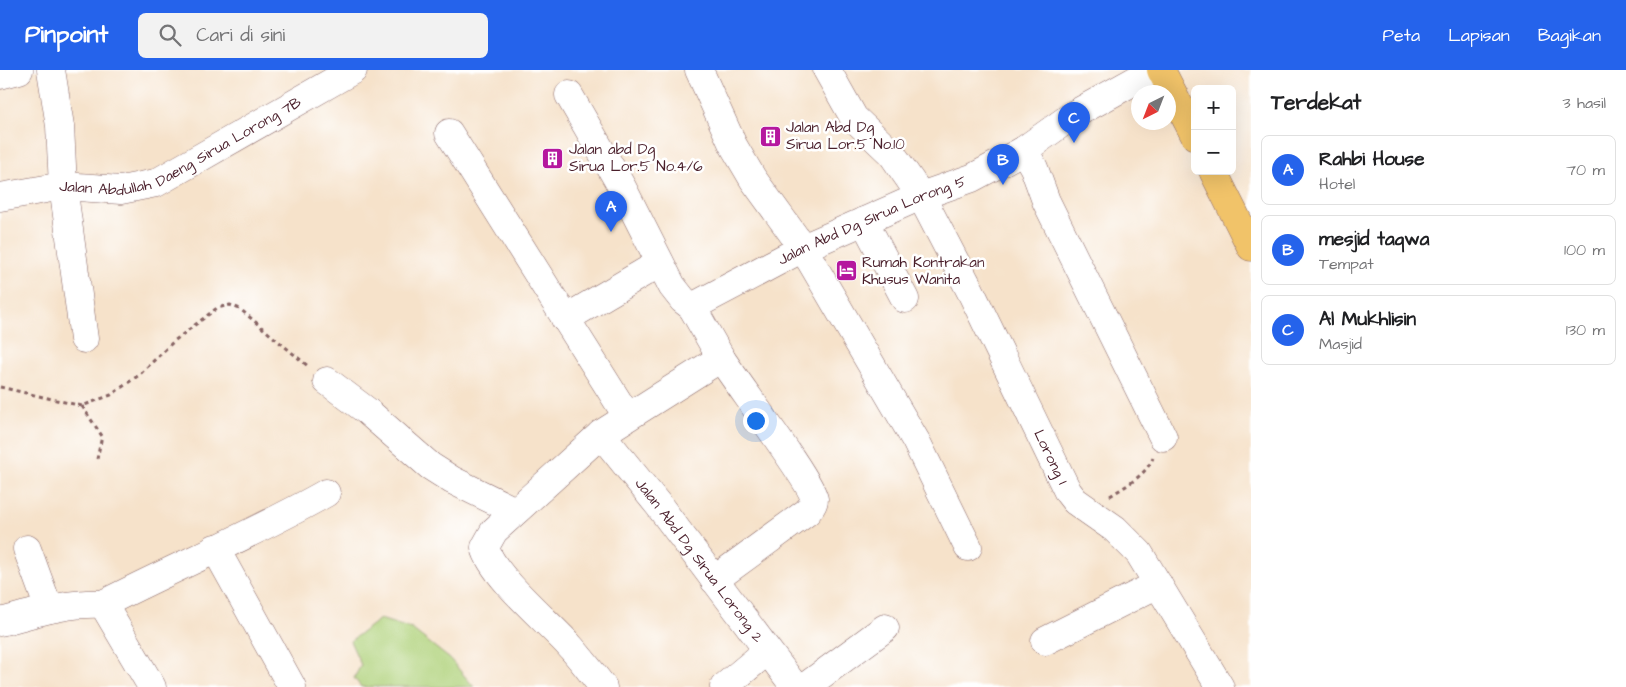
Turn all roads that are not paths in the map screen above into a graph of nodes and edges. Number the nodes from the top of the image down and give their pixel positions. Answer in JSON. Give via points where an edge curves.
{"nodes":[{"id":1,"x":19,"y":70,"type":"edge"},
{"id":2,"x":51,"y":70,"type":"edge"},
{"id":3,"x":353,"y":70,"type":"edge"},
{"id":4,"x":699,"y":70,"type":"edge"},
{"id":5,"x":827,"y":70,"type":"edge"},
{"id":6,"x":1154,"y":70,"type":"edge"},
{"id":7,"x":1161,"y":70,"type":"edge"},
{"id":8,"x":0,"y":74,"type":"edge"},
{"id":9,"x":314,"y":80,"type":"edge"},
{"id":10,"x":569,"y":95,"type":"dead end"},
{"id":11,"x":1192,"y":130,"type":"edge"},
{"id":12,"x":449,"y":133,"type":"dead end"},
{"id":13,"x":1024,"y":150,"type":"junction"},
{"id":14,"x":1215,"y":175,"type":"edge"},
{"id":15,"x":63,"y":186,"type":"junction"},
{"id":16,"x":921,"y":196,"type":"junction"},
{"id":17,"x":0,"y":197,"type":"edge"},
{"id":18,"x":864,"y":221,"type":"junction"},
{"id":19,"x":1251,"y":247,"type":"edge"},
{"id":20,"x":803,"y":248,"type":"junction"},
{"id":21,"x":660,"y":263,"type":"junction"},
{"id":22,"x":905,"y":299,"type":"dead end"},
{"id":23,"x":692,"y":307,"type":"junction"},
{"id":24,"x":565,"y":319,"type":"junction"},
{"id":25,"x":84,"y":339,"type":"dead end"},
{"id":26,"x":720,"y":358,"type":"junction"},
{"id":27,"x":327,"y":381,"type":"road end"},
{"id":28,"x":627,"y":416,"type":"junction"},
{"id":29,"x":601,"y":434,"type":"junction"},
{"id":30,"x":1164,"y":437,"type":"road end"},
{"id":31,"x":326,"y":493,"type":"dead end"},
{"id":32,"x":515,"y":511,"type":"junction"},
{"id":33,"x":968,"y":547,"type":"dead end"},
{"id":34,"x":215,"y":548,"type":"junction"},
{"id":35,"x":27,"y":549,"type":"dead end"},
{"id":36,"x":714,"y":580,"type":"junction"},
{"id":37,"x":1158,"y":584,"type":"junction"},
{"id":38,"x":103,"y":604,"type":"junction"},
{"id":39,"x":49,"y":609,"type":"junction"},
{"id":40,"x":0,"y":622,"type":"edge"},
{"id":41,"x":886,"y":628,"type":"dead end"},
{"id":42,"x":1045,"y":641,"type":"dead end"},
{"id":43,"x":767,"y":651,"type":"junction"},
{"id":44,"x":152,"y":687,"type":"edge"},
{"id":45,"x":292,"y":687,"type":"edge"},
{"id":46,"x":604,"y":687,"type":"edge"},
{"id":47,"x":724,"y":687,"type":"edge"},
{"id":48,"x":795,"y":687,"type":"edge"},
{"id":49,"x":805,"y":687,"type":"edge"},
{"id":50,"x":1220,"y":687,"type":"edge"}],
"edges":[{"from":1,"to":8,"type":"street"},
{"from":2,"to":15,"type":"street","via":[[60,126]]},
{"from":3,"to":9,"type":"street","name":"Jalan Abdullah Daeng Sirua Lorong 7B"},
{"from":4,"to":20,"type":"street","via":[[733,145],[753,179]]},
{"from":5,"to":16,"type":"street","name":"Lorong 1","via":[[854,118],[892,154]]},
{"from":6,"to":13,"type":"street","name":"Jalan Abd Dg SIrua Lorong 5","via":[[1073,115]]},
{"from":7,"to":11,"type":"main road"},
{"from":9,"to":15,"type":"street","name":"Jalan Abdullah Daeng Sirua Lorong 7B","via":[[156,183],[121,190]]},
{"from":10,"to":21,"type":"street","via":[[624,189]]},
{"from":12,"to":24,"type":"street"},
{"from":13,"to":16,"type":"street","name":"Jalan Abd Dg SIrua Lorong 5","via":[[972,178]]},
{"from":13,"to":30,"type":"street","via":[[1046,201]]},
{"from":14,"to":19,"type":"main road"},
{"from":15,"to":17,"type":"street","name":"Jalan Abdullah Daeng Sirua Lorong 7B"},
{"from":15,"to":25,"type":"street"},
{"from":16,"to":18,"type":"street","name":"Jalan Abd Dg SIrua Lorong 5"},
{"from":16,"to":37,"type":"street","name":"Lorong 1","via":[[1068,492],[1131,545]]},
{"from":18,"to":20,"type":"street","name":"Jalan Abd Dg SIrua Lorong 5"},
{"from":18,"to":22,"type":"street"},
{"from":20,"to":23,"type":"street","name":"Jalan Abd Dg SIrua Lorong 5"},
{"from":20,"to":33,"type":"street","via":[[916,440]]},
{"from":21,"to":23,"type":"street","via":[[672,286]]},
{"from":21,"to":24,"type":"street"},
{"from":23,"to":26,"type":"street"},
{"from":24,"to":28,"type":"street"},
{"from":26,"to":28,"type":"street"},
{"from":26,"to":36,"type":"street","via":[[814,498],[807,512]]},
{"from":27,"to":32,"type":"street","via":[[430,466]]},
{"from":28,"to":29,"type":"street"},
{"from":29,"to":32,"type":"street"},
{"from":29,"to":36,"type":"street","name":"Jalan Abd Dg SIrua Lorong 2"},
{"from":31,"to":34,"type":"street","via":[[278,520]]},
{"from":32,"to":46,"type":"street","via":[[494,531],[485,547],[486,552],[525,601]]},
{"from":34,"to":38,"type":"street"},
{"from":34,"to":45,"type":"street"},
{"from":35,"to":39,"type":"street"},
{"from":36,"to":43,"type":"street","name":"Jalan Abd Dg SIrua Lorong 2"},
{"from":37,"to":42,"type":"street"},
{"from":37,"to":50,"type":"street","name":"Lorong 1"},
{"from":38,"to":39,"type":"street","via":[[82,603]]},
{"from":38,"to":44,"type":"street"},
{"from":39,"to":40,"type":"street"},
{"from":41,"to":49,"type":"street"},
{"from":43,"to":47,"type":"street"},
{"from":43,"to":48,"type":"street","name":"Jalan Abd Dg SIrua Lorong 2"}]}
